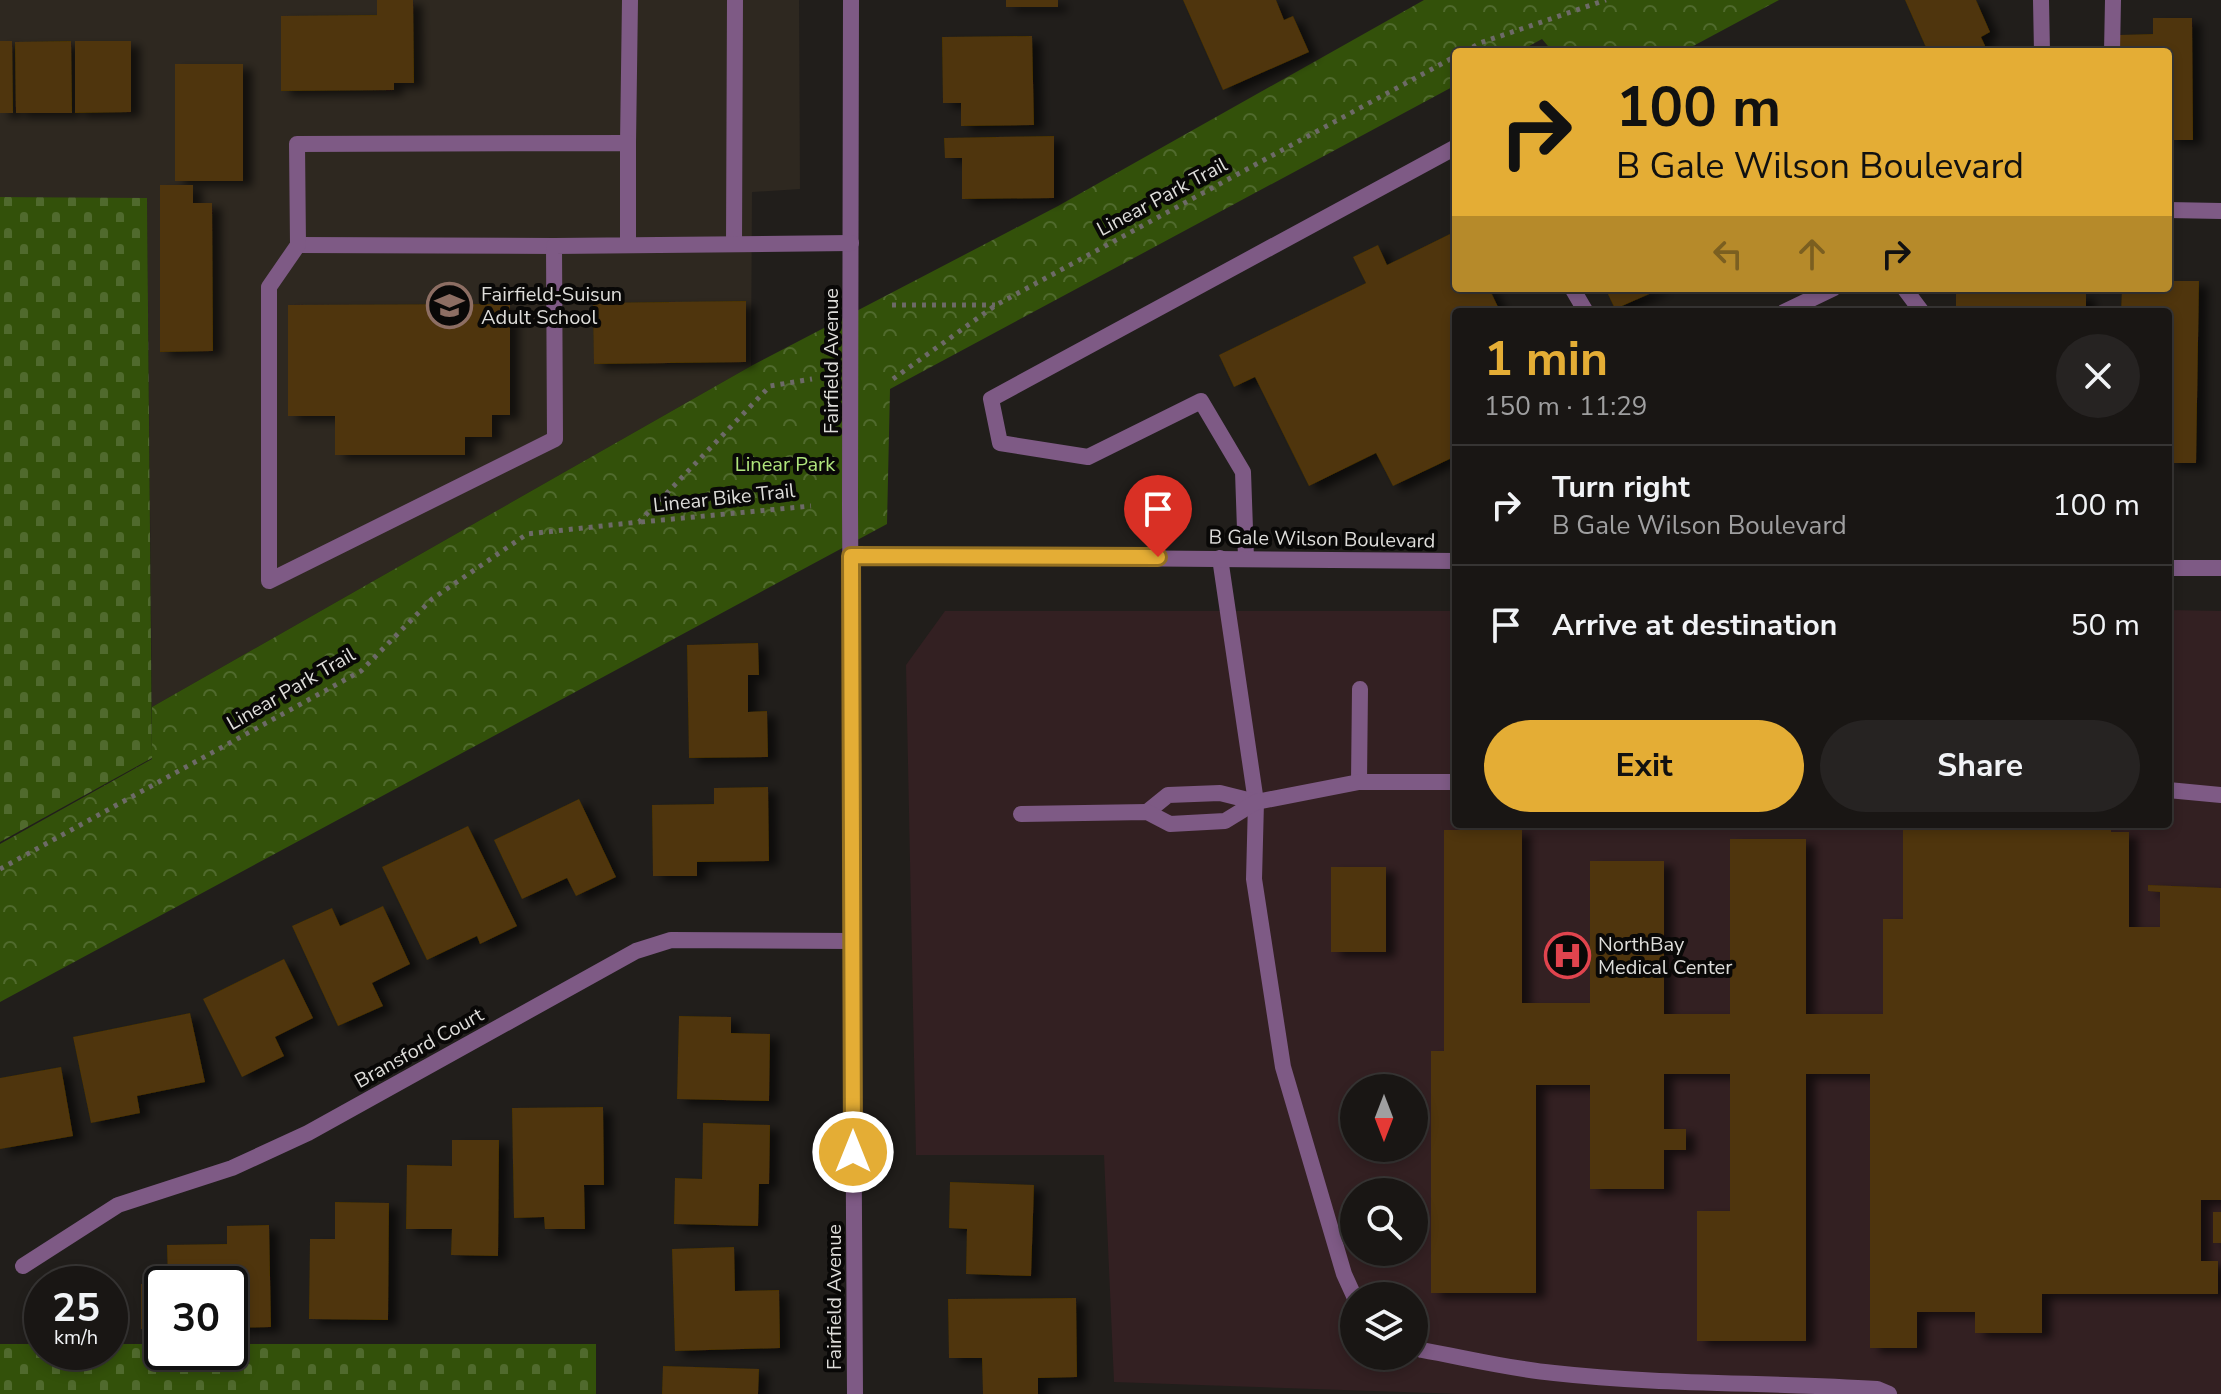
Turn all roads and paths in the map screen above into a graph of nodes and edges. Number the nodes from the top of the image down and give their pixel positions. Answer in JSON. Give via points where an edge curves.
{"nodes":[{"id":1,"x":630,"y":0,"type":"edge"},
{"id":2,"x":735,"y":0,"type":"edge"},
{"id":3,"x":851,"y":0,"type":"edge"},
{"id":4,"x":1606,"y":0,"type":"edge"},
{"id":5,"x":2041,"y":0,"type":"edge"},
{"id":6,"x":2113,"y":0,"type":"edge"},
{"id":7,"x":1471,"y":48,"type":"edge"},
{"id":8,"x":2042,"y":48,"type":"edge"},
{"id":9,"x":2112,"y":48,"type":"edge"},
{"id":10,"x":1452,"y":58,"type":"edge"},
{"id":11,"x":628,"y":143,"type":"junction"},
{"id":12,"x":1452,"y":149,"type":"edge"},
{"id":13,"x":2172,"y":210,"type":"edge"},
{"id":14,"x":2221,"y":211,"type":"edge"},
{"id":15,"x":851,"y":243,"type":"junction"},
{"id":16,"x":734,"y":244,"type":"junction"},
{"id":17,"x":298,"y":245,"type":"junction"},
{"id":18,"x":628,"y":245,"type":"junction"},
{"id":19,"x":554,"y":246,"type":"junction"},
{"id":20,"x":1826,"y":292,"type":"edge"},
{"id":21,"x":892,"y":305,"type":"dead end"},
{"id":22,"x":996,"y":305,"type":"junction"},
{"id":23,"x":1792,"y":308,"type":"edge"},
{"id":24,"x":812,"y":379,"type":"dead end"},
{"id":25,"x":893,"y":379,"type":"dead end"},
{"id":26,"x":811,"y":506,"type":"dead end"},
{"id":27,"x":639,"y":522,"type":"junction"},
{"id":28,"x":851,"y":556,"type":"junction"},
{"id":29,"x":1220,"y":558,"type":"junction"},
{"id":30,"x":1246,"y":558,"type":"junction"},
{"id":31,"x":1452,"y":561,"type":"edge"},
{"id":32,"x":2172,"y":568,"type":"edge"},
{"id":33,"x":2221,"y":568,"type":"edge"},
{"id":34,"x":1360,"y":689,"type":"dead end"},
{"id":35,"x":1359,"y":782,"type":"junction"},
{"id":36,"x":1452,"y":782,"type":"edge"},
{"id":37,"x":2172,"y":790,"type":"edge"},
{"id":38,"x":2221,"y":795,"type":"edge"},
{"id":39,"x":1256,"y":802,"type":"junction"},
{"id":40,"x":1147,"y":812,"type":"junction"},
{"id":41,"x":1021,"y":814,"type":"dead end"},
{"id":42,"x":0,"y":869,"type":"edge"},
{"id":43,"x":852,"y":941,"type":"junction"},
{"id":44,"x":23,"y":1266,"type":"dead end"},
{"id":45,"x":1348,"y":1282,"type":"edge"},
{"id":46,"x":1428,"y":1351,"type":"edge"},
{"id":47,"x":855,"y":1394,"type":"edge"},
{"id":48,"x":1889,"y":1394,"type":"edge"}],
"edges":[{"from":1,"to":11,"type":"street"},
{"from":2,"to":16,"type":"street"},
{"from":3,"to":15,"type":"street","name":"Fairfield Avenue"},
{"from":4,"to":7,"type":"path"},
{"from":5,"to":8,"type":"street"},
{"from":6,"to":9,"type":"street"},
{"from":10,"to":22,"type":"path","name":"Linear Park Trail"},
{"from":11,"to":17,"type":"street","via":[[297,144]]},
{"from":11,"to":18,"type":"street"},
{"from":12,"to":30,"type":"street","via":[[991,399],[1000,443],[1088,457],[1201,401],[1243,472]]},
{"from":13,"to":14,"type":"street"},
{"from":15,"to":16,"type":"street"},
{"from":15,"to":28,"type":"street","name":"Fairfield Avenue"},
{"from":16,"to":18,"type":"street"},
{"from":17,"to":19,"type":"street"},
{"from":17,"to":19,"type":"street","via":[[269,287],[269,581],[555,439]]},
{"from":18,"to":19,"type":"street"},
{"from":20,"to":23,"type":"street"},
{"from":21,"to":22,"type":"path"},
{"from":22,"to":25,"type":"path","name":"Linear Park Trail"},
{"from":24,"to":27,"type":"path","via":[[770,386]]},
{"from":26,"to":27,"type":"path","name":"Linear Bike Trail"},
{"from":27,"to":42,"type":"path","name":"Linear Park Trail","via":[[527,534],[432,599],[361,671]]},
{"from":28,"to":29,"type":"street","name":"B Gale Wilson Boulevard"},
{"from":28,"to":43,"type":"street","name":"Fairfield Avenue"},
{"from":29,"to":30,"type":"street","name":"B Gale Wilson Boulevard"},
{"from":29,"to":39,"type":"street"},
{"from":30,"to":31,"type":"street","name":"B Gale Wilson Boulevard"},
{"from":32,"to":33,"type":"street"},
{"from":34,"to":35,"type":"street"},
{"from":35,"to":36,"type":"street"},
{"from":35,"to":39,"type":"street"},
{"from":37,"to":38,"type":"street"},
{"from":39,"to":40,"type":"street","via":[[1220,793],[1168,795]]},
{"from":39,"to":40,"type":"street","via":[[1225,821],[1170,824]]},
{"from":39,"to":45,"type":"street","via":[[1254,879],[1283,1067]]},
{"from":40,"to":41,"type":"street"},
{"from":43,"to":44,"type":"street","name":"Bransford Court","via":[[682,939],[636,951],[308,1133],[232,1168],[118,1205]]},
{"from":43,"to":47,"type":"street","name":"Fairfield Avenue"},
{"from":46,"to":48,"type":"street","via":[[1551,1373],[1798,1384]]}]}
